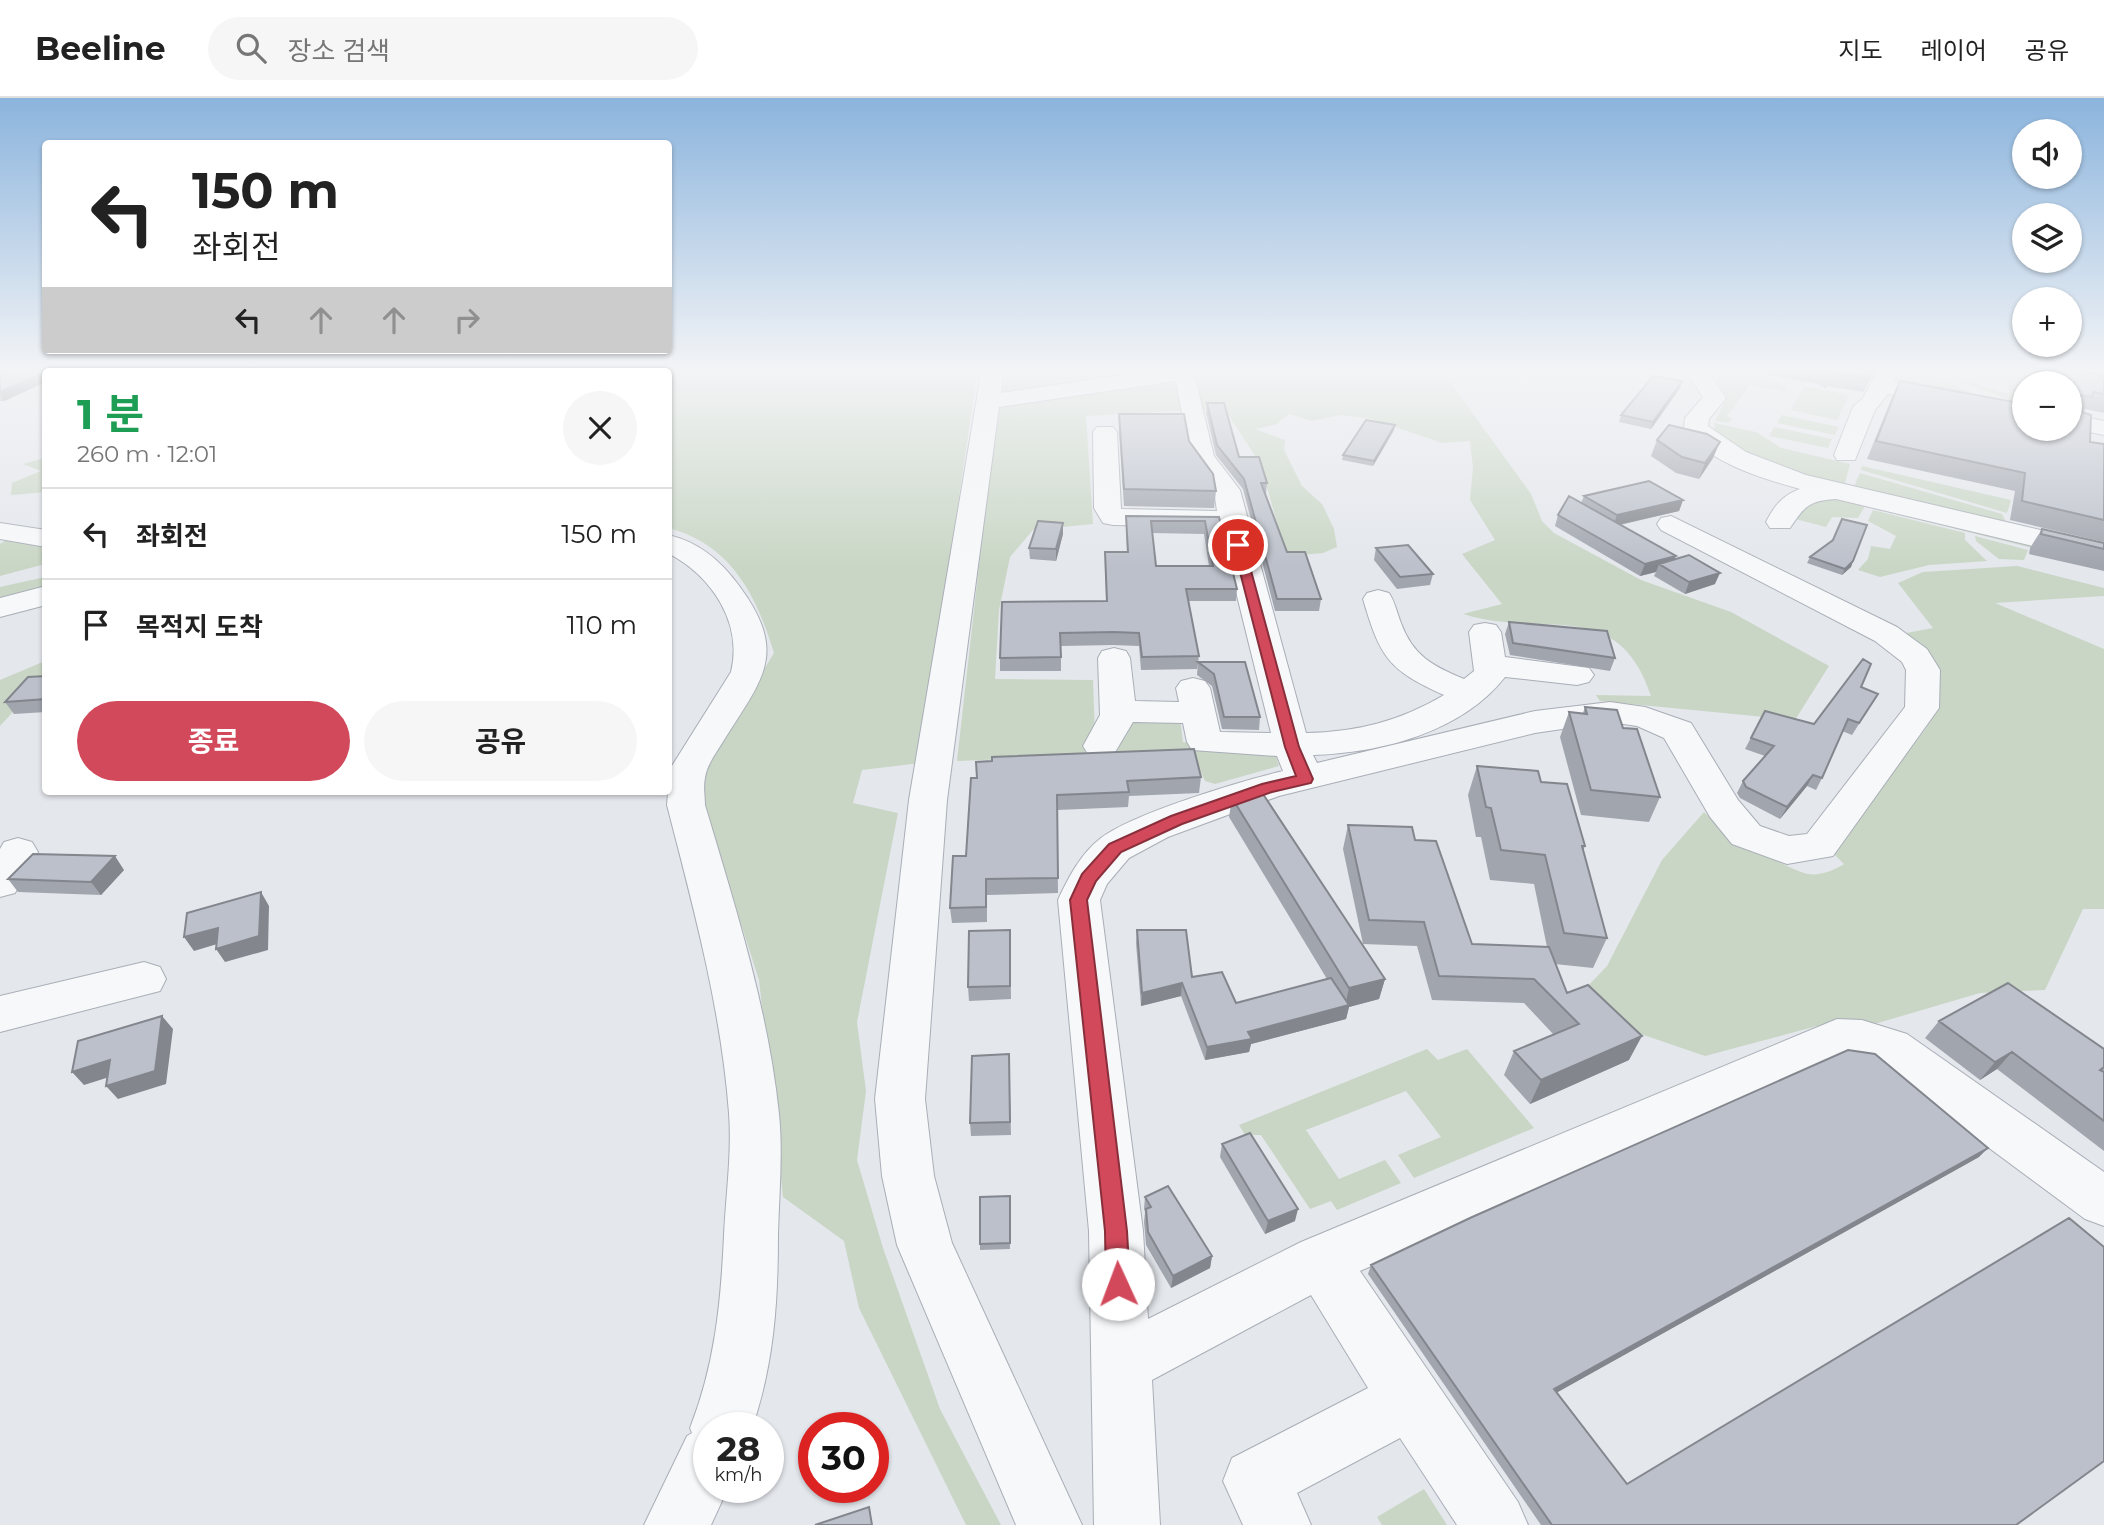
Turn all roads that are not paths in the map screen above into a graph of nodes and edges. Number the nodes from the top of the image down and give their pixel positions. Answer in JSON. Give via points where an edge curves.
{"nodes":[{"id":1,"x":982,"y":435,"type":"edge"},
{"id":2,"x":1105,"y":435,"type":"edge"},
{"id":3,"x":1197,"y":435,"type":"edge"},
{"id":4,"x":1702,"y":435,"type":"edge"},
{"id":5,"x":1854,"y":435,"type":"edge"},
{"id":6,"x":1846,"y":455,"type":"dead end"},
{"id":7,"x":1838,"y":491,"type":"junction"},
{"id":8,"x":1232,"y":519,"type":"junction"},
{"id":9,"x":1780,"y":522,"type":"dead end"},
{"id":10,"x":1671,"y":524,"type":"dead end"},
{"id":11,"x":0,"y":531,"type":"edge"},
{"id":12,"x":42,"y":538,"type":"edge"},
{"id":13,"x":672,"y":545,"type":"edge"},
{"id":14,"x":2104,"y":554,"type":"edge"},
{"id":15,"x":42,"y":596,"type":"edge"},
{"id":16,"x":1378,"y":599,"type":"dead end"},
{"id":17,"x":0,"y":608,"type":"edge"},
{"id":18,"x":1114,"y":657,"type":"dead end"},
{"id":19,"x":1577,"y":675,"type":"dead end"},
{"id":20,"x":1469,"y":694,"type":"junction"},
{"id":21,"x":1120,"y":711,"type":"junction"},
{"id":22,"x":1101,"y":746,"type":"dead end"},
{"id":23,"x":1299,"y":763,"type":"junction"},
{"id":24,"x":144,"y":979,"type":"dead end"},
{"id":25,"x":0,"y":1014,"type":"edge"},
{"id":26,"x":2104,"y":1202,"type":"edge"},
{"id":27,"x":1321,"y":1261,"type":"junction"},
{"id":28,"x":1121,"y":1364,"type":"junction"},
{"id":29,"x":1410,"y":1399,"type":"junction"},
{"id":30,"x":728,"y":1412,"type":"edge"},
{"id":31,"x":693,"y":1492,"type":"edge"},
{"id":32,"x":677,"y":1525,"type":"edge"},
{"id":33,"x":1049,"y":1525,"type":"edge"},
{"id":34,"x":1127,"y":1525,"type":"edge"},
{"id":35,"x":1278,"y":1525,"type":"edge"},
{"id":36,"x":1495,"y":1525,"type":"edge"}],
"edges":[{"from":1,"to":33,"type":"street","via":[[928,800],[900,1099],[908,1176],[925,1245]]},
{"from":2,"to":8,"type":"street","via":[[1107,508],[1113,517]]},
{"from":3,"to":8,"type":"street","via":[[1202,457],[1227,490]]},
{"from":4,"to":7,"type":"street","via":[[1743,460]]},
{"from":5,"to":6,"type":"street"},
{"from":7,"to":9,"type":"street","via":[[1799,498],[1787,506]]},
{"from":7,"to":14,"type":"street"},
{"from":8,"to":23,"type":"street"},
{"from":10,"to":23,"type":"street","via":[[1886,634],[1915,656],[1923,670],[1922,708],[1819,846],[1787,850],[1746,835],[1729,816],[1678,731],[1634,714],[1611,712],[1535,722]]},
{"from":11,"to":12,"type":"street"},
{"from":13,"to":30,"type":"street","via":[[698,557],[720,582],[751,633],[754,654],[738,694],[686,777],[686,805],[743,1024],[754,1118],[748,1337]]},
{"from":15,"to":17,"type":"street"},
{"from":16,"to":20,"type":"street","via":[[1401,660]]},
{"from":18,"to":21,"type":"street"},
{"from":19,"to":20,"type":"street","via":[[1487,649],[1491,673]]},
{"from":20,"to":23,"type":"street","via":[[1426,723]]},
{"from":21,"to":22,"type":"street","via":[[1112,734]]},
{"from":21,"to":23,"type":"street","via":[[1196,700],[1205,742]]},
{"from":23,"to":28,"type":"street","via":[[1268,787],[1115,848],[1088,878],[1079,900],[1116,1231]]},
{"from":24,"to":25,"type":"street"},
{"from":26,"to":27,"type":"street","via":[[1890,1048],[1862,1039],[1837,1038]]},
{"from":27,"to":28,"type":"street"},
{"from":27,"to":29,"type":"street"},
{"from":28,"to":34,"type":"street"},
{"from":29,"to":35,"type":"street","via":[[1255,1481]]},
{"from":29,"to":36,"type":"street"},
{"from":31,"to":32,"type":"street"}]}
